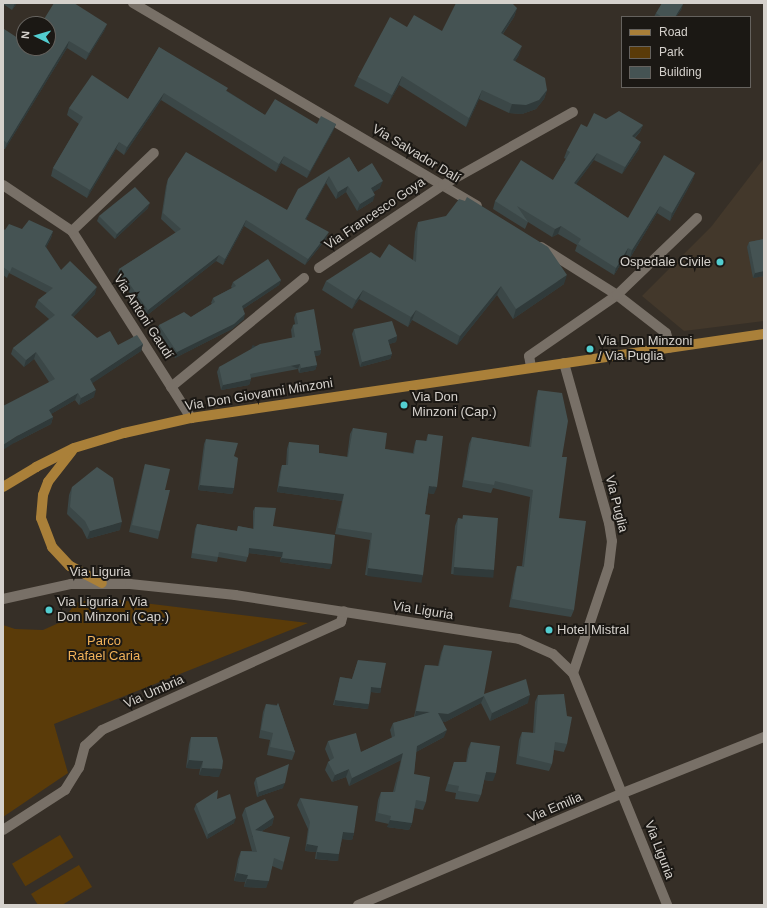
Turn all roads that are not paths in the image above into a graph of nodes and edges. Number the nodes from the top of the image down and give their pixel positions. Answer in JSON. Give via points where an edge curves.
{"nodes":[{"id":1,"x":132,"y":3,"type":"edge"},
{"id":2,"x":573,"y":112,"type":"dead end"},
{"id":3,"x":154,"y":153,"type":"dead end"},
{"id":4,"x":443,"y":185,"type":"junction"},
{"id":5,"x":3,"y":186,"type":"edge"},
{"id":6,"x":483,"y":210,"type":"edge"},
{"id":7,"x":697,"y":218,"type":"dead end"},
{"id":8,"x":72,"y":232,"type":"junction"},
{"id":9,"x":530,"y":240,"type":"edge"},
{"id":10,"x":319,"y":268,"type":"dead end"},
{"id":11,"x":304,"y":278,"type":"dead end"},
{"id":12,"x":618,"y":295,"type":"junction"},
{"id":13,"x":764,"y":334,"type":"edge"},
{"id":14,"x":670,"y":347,"type":"junction"},
{"id":15,"x":564,"y":363,"type":"junction"},
{"id":16,"x":531,"y":367,"type":"junction"},
{"id":17,"x":171,"y":387,"type":"junction"},
{"id":18,"x":191,"y":418,"type":"junction"},
{"id":19,"x":74,"y":448,"type":"junction"},
{"id":20,"x":3,"y":487,"type":"edge"},
{"id":21,"x":102,"y":583,"type":"junction"},
{"id":22,"x":6,"y":596,"type":"edge"},
{"id":23,"x":344,"y":612,"type":"junction"},
{"id":24,"x":573,"y":673,"type":"junction"},
{"id":25,"x":764,"y":737,"type":"edge"},
{"id":26,"x":623,"y":793,"type":"junction"},
{"id":27,"x":3,"y":830,"type":"edge"},
{"id":28,"x":358,"y":905,"type":"edge"},
{"id":29,"x":667,"y":905,"type":"edge"}],
"edges":[{"from":1,"to":4,"type":"street","name":"Via Salvador Dalí"},
{"from":2,"to":4,"type":"street","name":"Via Francesco Goya"},
{"from":3,"to":8,"type":"street"},
{"from":4,"to":6,"type":"street","name":"Via Salvador Dalí"},
{"from":4,"to":10,"type":"street","name":"Via Francesco Goya"},
{"from":5,"to":8,"type":"street","name":"Via Antoni Gaudí"},
{"from":7,"to":12,"type":"street"},
{"from":8,"to":17,"type":"street","name":"Via Antoni Gaudí"},
{"from":9,"to":12,"type":"street"},
{"from":11,"to":17,"type":"street"},
{"from":12,"to":14,"type":"street","via":[[666,333]]},
{"from":12,"to":16,"type":"street","via":[[529,356]]},
{"from":13,"to":14,"type":"main road","name":"Via Don Giovanni Minzoni"},
{"from":14,"to":15,"type":"main road","name":"Via Don Giovanni Minzoni"},
{"from":15,"to":16,"type":"main road","name":"Via Don Giovanni Minzoni"},
{"from":15,"to":24,"type":"street","name":"Via Puglia","via":[[612,541],[609,566]]},
{"from":16,"to":18,"type":"main road","name":"Via Don Giovanni Minzoni"},
{"from":17,"to":18,"type":"street","name":"Via Antoni Gaudí"},
{"from":18,"to":19,"type":"main road","name":"Via Don Giovanni Minzoni","via":[[124,433]]},
{"from":19,"to":20,"type":"main road","name":"Via Don Giovanni Minzoni"},
{"from":19,"to":21,"type":"main road","via":[[48,482],[43,495],[41,518],[52,547],[70,566]]},
{"from":21,"to":22,"type":"street","name":"Via Liguria","via":[[71,584]]},
{"from":21,"to":23,"type":"street","name":"Via Liguria","via":[[235,595]]},
{"from":23,"to":24,"type":"street","name":"Via Liguria","via":[[519,639],[553,654]]},
{"from":23,"to":27,"type":"street","name":"Via Umbria","via":[[340,622],[102,730],[85,746],[79,768],[65,790]]},
{"from":24,"to":26,"type":"street","name":"Via Liguria"},
{"from":25,"to":26,"type":"street","name":"Via Emilia"},
{"from":26,"to":28,"type":"street","name":"Via Emilia"},
{"from":26,"to":29,"type":"street","name":"Via Liguria"}]}
